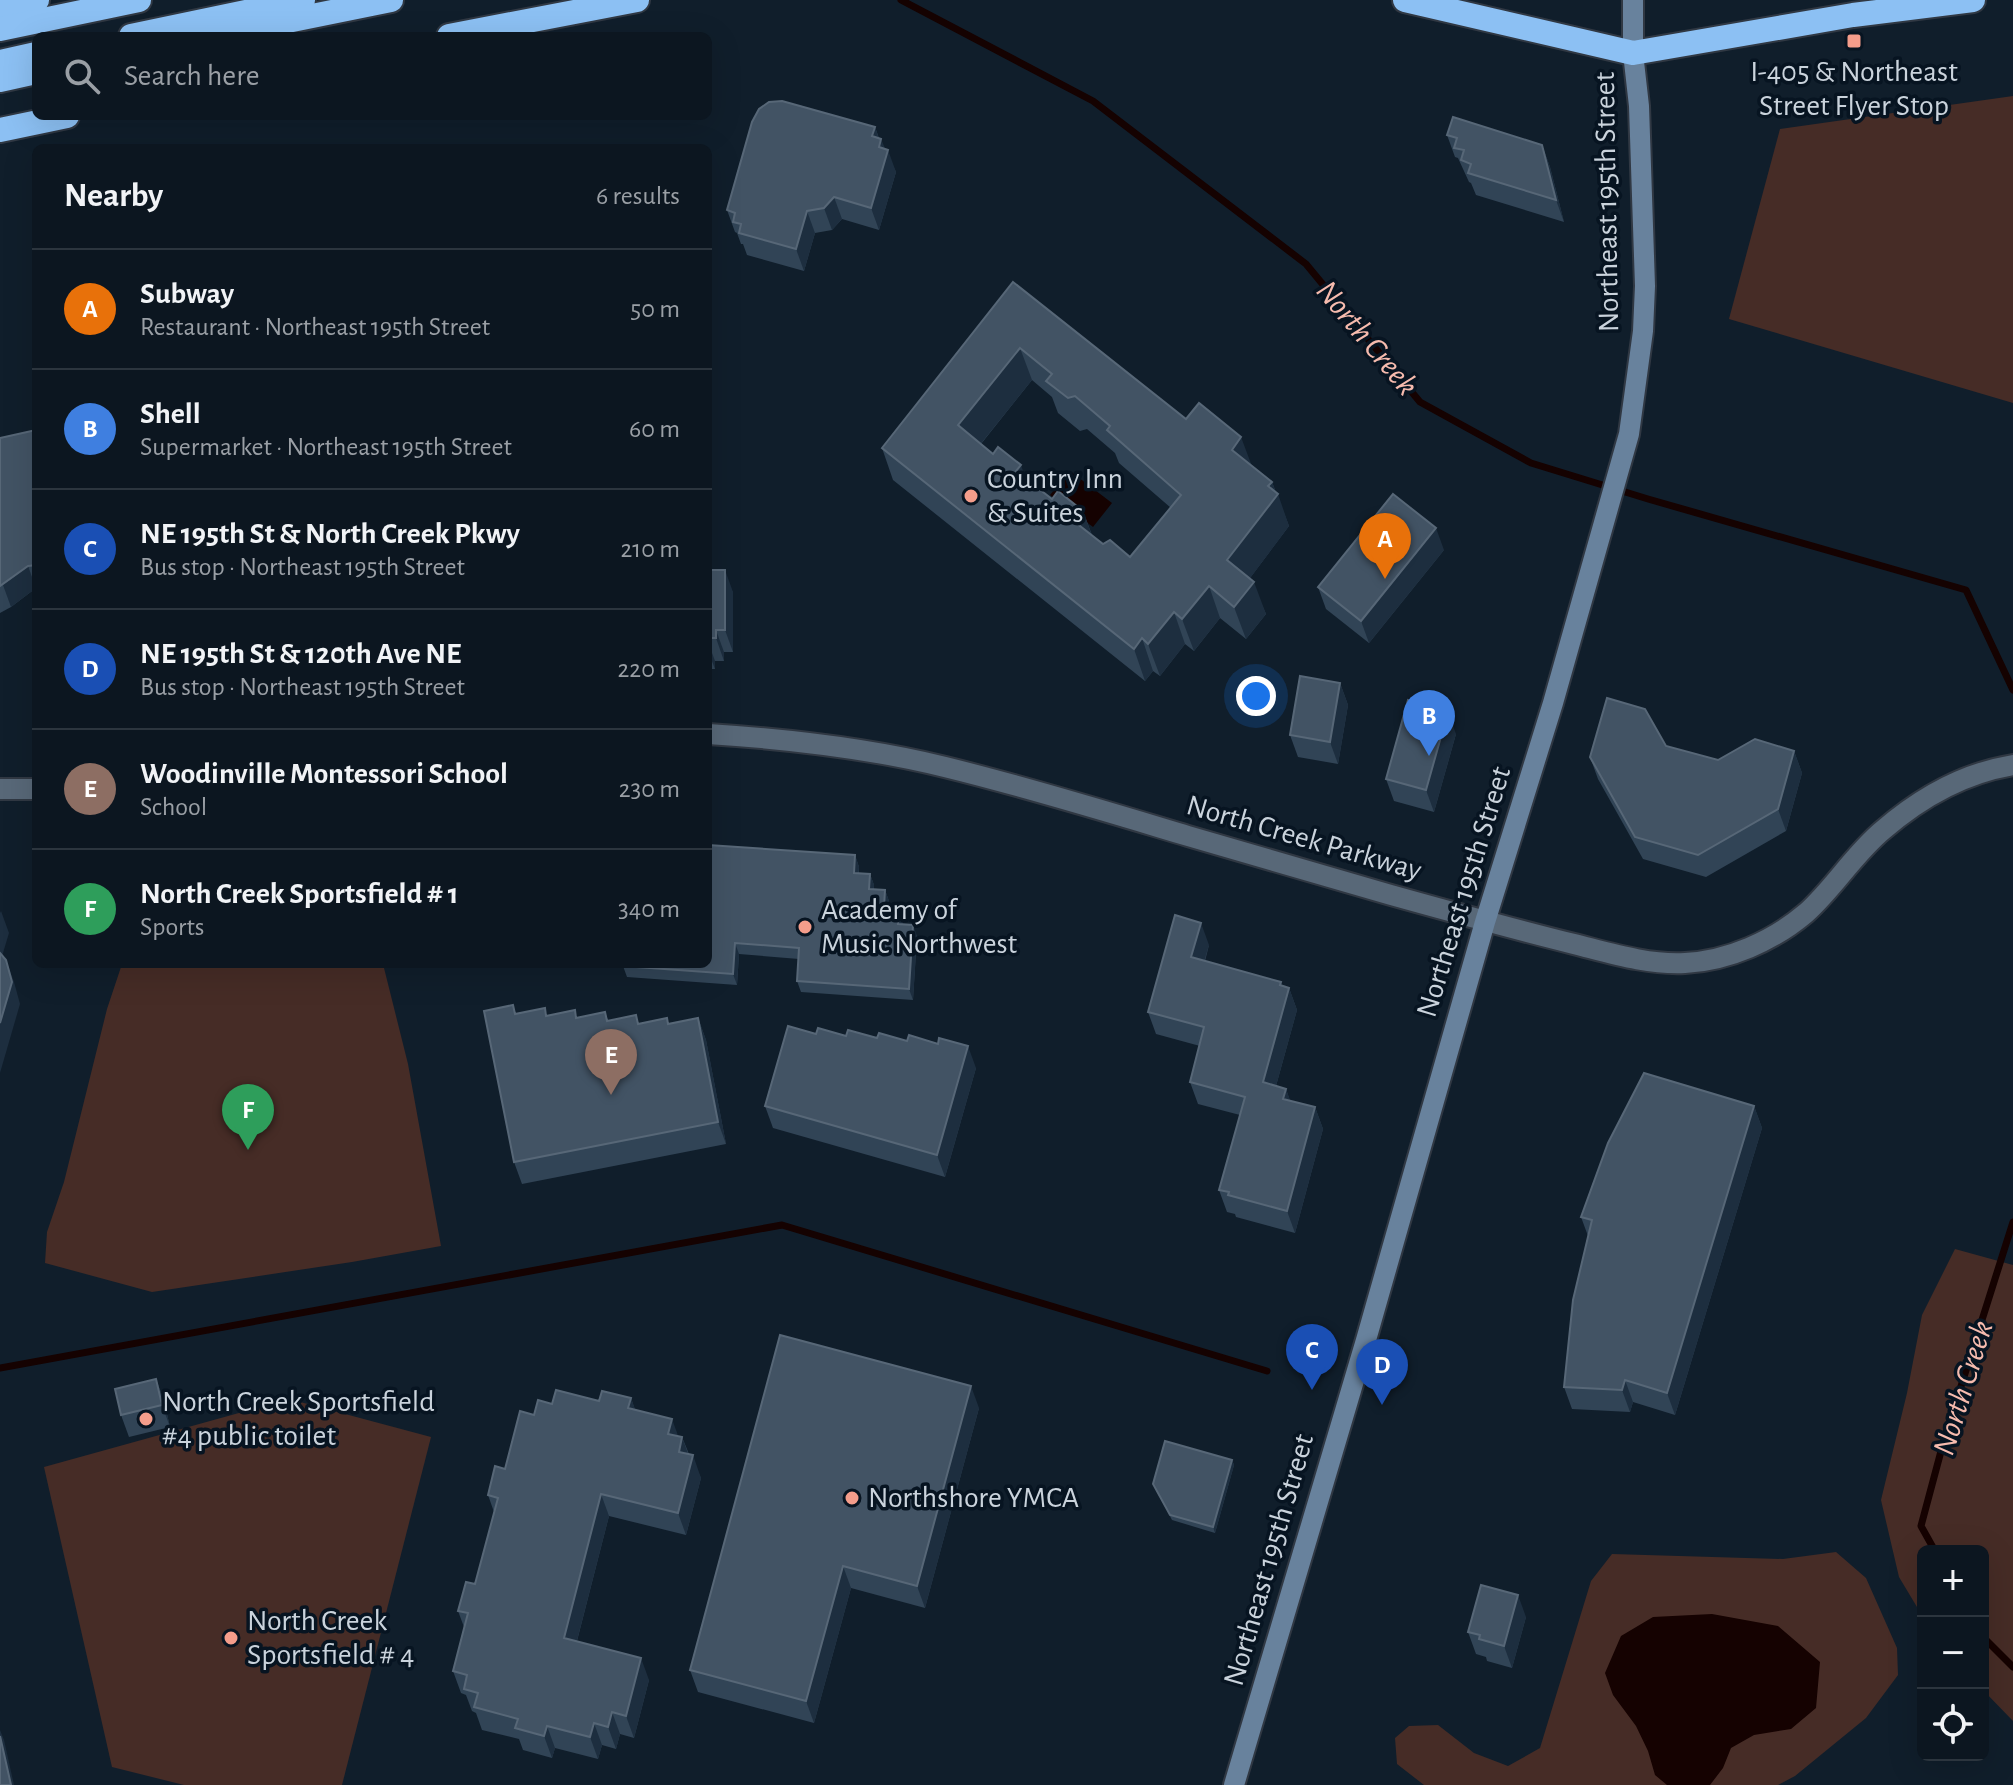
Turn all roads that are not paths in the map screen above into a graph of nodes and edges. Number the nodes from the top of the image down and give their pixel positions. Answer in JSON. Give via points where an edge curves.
{"nodes":[{"id":1,"x":37,"y":0,"type":"edge"},
{"id":2,"x":139,"y":0,"type":"edge"},
{"id":3,"x":303,"y":0,"type":"edge"},
{"id":4,"x":391,"y":0,"type":"edge"},
{"id":5,"x":637,"y":0,"type":"edge"},
{"id":6,"x":1405,"y":0,"type":"edge"},
{"id":7,"x":1633,"y":0,"type":"edge"},
{"id":8,"x":1973,"y":0,"type":"edge"},
{"id":9,"x":0,"y":7,"type":"edge"},
{"id":10,"x":0,"y":29,"type":"edge"},
{"id":11,"x":150,"y":32,"type":"edge"},
{"id":12,"x":234,"y":32,"type":"edge"},
{"id":13,"x":470,"y":32,"type":"edge"},
{"id":14,"x":1633,"y":53,"type":"junction"},
{"id":15,"x":32,"y":55,"type":"edge"},
{"id":16,"x":0,"y":62,"type":"edge"},
{"id":17,"x":32,"y":73,"type":"edge"},
{"id":18,"x":0,"y":80,"type":"edge"},
{"id":19,"x":48,"y":120,"type":"edge"},
{"id":20,"x":0,"y":130,"type":"edge"},
{"id":21,"x":712,"y":734,"type":"edge"},
{"id":22,"x":2013,"y":765,"type":"edge"},
{"id":23,"x":0,"y":789,"type":"edge"},
{"id":24,"x":32,"y":789,"type":"edge"},
{"id":25,"x":1485,"y":922,"type":"junction"},
{"id":26,"x":1234,"y":1785,"type":"edge"}],
"edges":[{"from":1,"to":9,"type":"highway"},
{"from":2,"to":10,"type":"highway"},
{"from":3,"to":11,"type":"highway"},
{"from":4,"to":12,"type":"highway"},
{"from":5,"to":13,"type":"highway"},
{"from":6,"to":14,"type":"highway"},
{"from":7,"to":14,"type":"main road","name":"Northeast 195th Street"},
{"from":8,"to":14,"type":"highway"},
{"from":14,"to":25,"type":"main road","name":"Northeast 195th Street","via":[[1645,286],[1629,434]]},
{"from":15,"to":16,"type":"highway"},
{"from":17,"to":18,"type":"highway"},
{"from":19,"to":20,"type":"highway"},
{"from":21,"to":25,"type":"street","name":"North Creek Parkway","via":[[942,766]]},
{"from":22,"to":25,"type":"street","name":"North Creek Parkway","via":[[1952,783],[1928,797],[1883,829],[1806,912],[1726,957],[1653,962]]},
{"from":23,"to":24,"type":"street"},
{"from":25,"to":26,"type":"main road","name":"Northeast 195th Street"}]}
